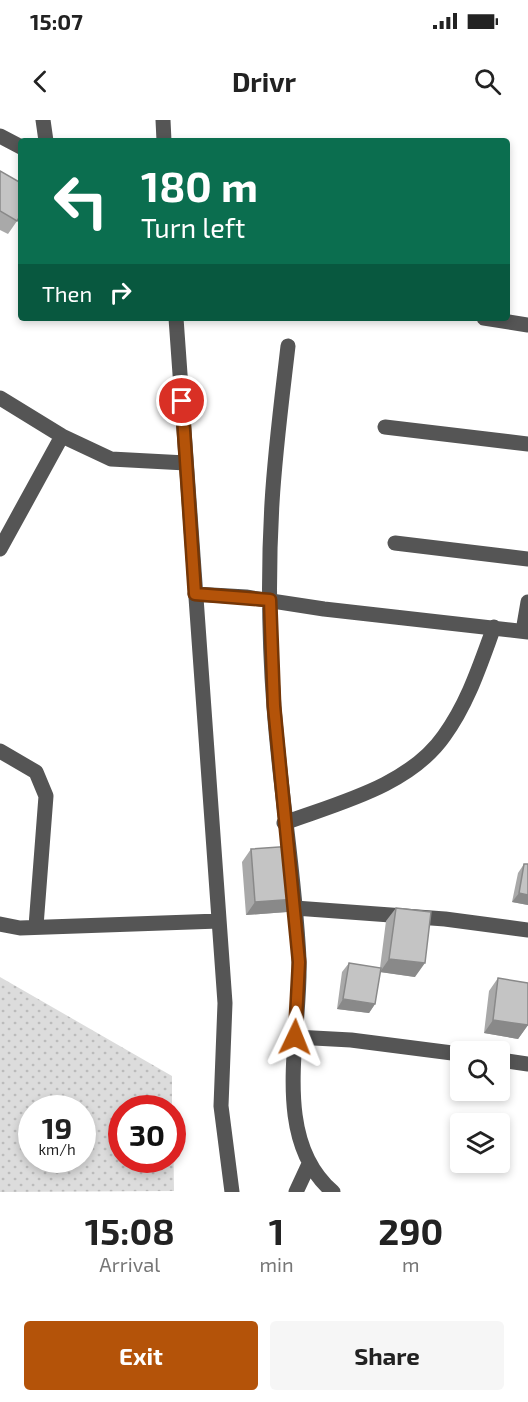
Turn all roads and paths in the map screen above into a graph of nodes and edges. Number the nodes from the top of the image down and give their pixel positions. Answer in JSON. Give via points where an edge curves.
{"nodes":[{"id":1,"x":43,"y":120,"type":"edge"},
{"id":2,"x":163,"y":120,"type":"edge"},
{"id":3,"x":0,"y":136,"type":"edge"},
{"id":4,"x":46,"y":138,"type":"edge"},
{"id":5,"x":164,"y":138,"type":"edge"},
{"id":6,"x":18,"y":145,"type":"edge"},
{"id":7,"x":176,"y":321,"type":"edge"},
{"id":8,"x":500,"y":321,"type":"edge"},
{"id":9,"x":528,"y":326,"type":"edge"},
{"id":10,"x":288,"y":346,"type":"dead end"},
{"id":11,"x":0,"y":398,"type":"edge"},
{"id":12,"x":385,"y":427,"type":"dead end"},
{"id":13,"x":62,"y":436,"type":"junction"},
{"id":14,"x":528,"y":444,"type":"edge"},
{"id":15,"x":186,"y":463,"type":"junction"},
{"id":16,"x":395,"y":543,"type":"dead end"},
{"id":17,"x":0,"y":549,"type":"edge"},
{"id":18,"x":528,"y":559,"type":"edge"},
{"id":19,"x":195,"y":594,"type":"junction"},
{"id":20,"x":270,"y":600,"type":"junction"},
{"id":21,"x":528,"y":602,"type":"edge"},
{"id":22,"x":494,"y":627,"type":"junction"},
{"id":23,"x":526,"y":632,"type":"edge"},
{"id":24,"x":0,"y":751,"type":"edge"},
{"id":25,"x":284,"y":823,"type":"junction"},
{"id":26,"x":296,"y":908,"type":"junction"},
{"id":27,"x":219,"y":921,"type":"junction"},
{"id":28,"x":0,"y":924,"type":"edge"},
{"id":29,"x":36,"y":926,"type":"junction"},
{"id":30,"x":528,"y":930,"type":"edge"},
{"id":31,"x":295,"y":1037,"type":"junction"},
{"id":32,"x":450,"y":1053,"type":"edge"},
{"id":33,"x":510,"y":1061,"type":"edge"},
{"id":34,"x":528,"y":1064,"type":"edge"},
{"id":35,"x":309,"y":1164,"type":"junction"},
{"id":36,"x":227,"y":1190,"type":"edge"},
{"id":37,"x":296,"y":1192,"type":"edge"},
{"id":38,"x":333,"y":1192,"type":"edge"}],
"edges":[{"from":1,"to":4,"type":"street"},
{"from":2,"to":5,"type":"street"},
{"from":3,"to":6,"type":"street"},
{"from":7,"to":15,"type":"street"},
{"from":8,"to":9,"type":"street"},
{"from":10,"to":20,"type":"street","via":[[272,503]]},
{"from":11,"to":13,"type":"street"},
{"from":12,"to":14,"type":"street"},
{"from":13,"to":15,"type":"street","via":[[111,459]]},
{"from":13,"to":17,"type":"street"},
{"from":15,"to":19,"type":"street"},
{"from":16,"to":18,"type":"street"},
{"from":19,"to":20,"type":"street"},
{"from":19,"to":27,"type":"street"},
{"from":20,"to":22,"type":"street"},
{"from":20,"to":25,"type":"street"},
{"from":21,"to":23,"type":"street"},
{"from":22,"to":23,"type":"street"},
{"from":22,"to":25,"type":"street","via":[[471,691],[444,738],[414,765],[378,787]]},
{"from":24,"to":29,"type":"street","via":[[36,772],[46,796]]},
{"from":25,"to":26,"type":"street"},
{"from":26,"to":30,"type":"street","via":[[445,919]]},
{"from":26,"to":31,"type":"street","via":[[299,962]]},
{"from":27,"to":29,"type":"street"},
{"from":27,"to":36,"type":"street","via":[[225,1003],[221,1106]]},
{"from":28,"to":29,"type":"street"},
{"from":31,"to":32,"type":"street"},
{"from":31,"to":35,"type":"street","via":[[297,1117],[301,1147]]},
{"from":33,"to":34,"type":"street"},
{"from":35,"to":37,"type":"street"},
{"from":35,"to":38,"type":"street"}]}
